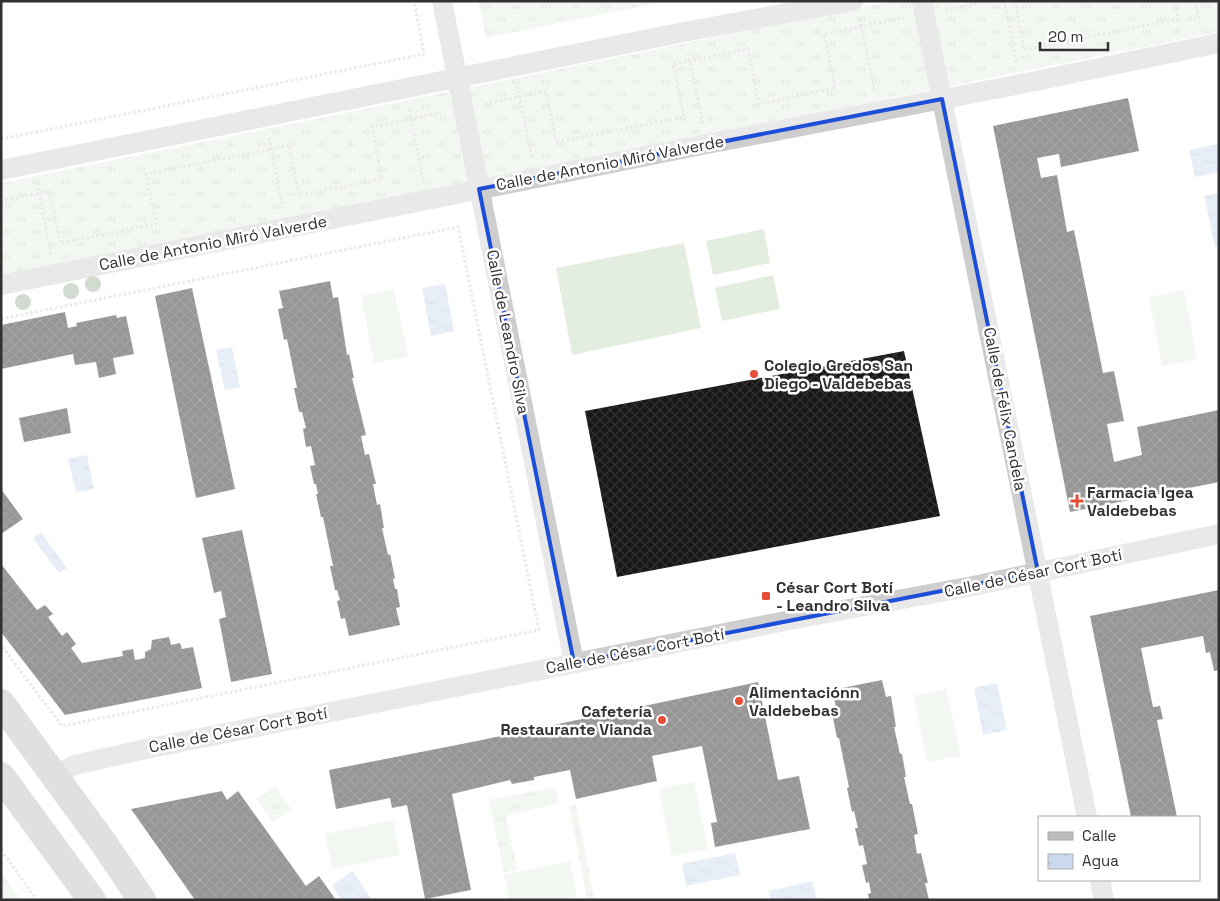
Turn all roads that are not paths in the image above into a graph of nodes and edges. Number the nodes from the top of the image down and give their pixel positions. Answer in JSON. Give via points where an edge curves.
{"nodes":[{"id":1,"x":442,"y":1,"type":"edge"},
{"id":2,"x":922,"y":1,"type":"edge"},
{"id":3,"x":856,"y":10,"type":"edge"},
{"id":4,"x":1219,"y":43,"type":"edge"},
{"id":5,"x":457,"y":78,"type":"junction"},
{"id":6,"x":942,"y":99,"type":"junction"},
{"id":7,"x":1,"y":170,"type":"edge"},
{"id":8,"x":479,"y":189,"type":"junction"},
{"id":9,"x":1,"y":285,"type":"edge"},
{"id":10,"x":1219,"y":534,"type":"edge"},
{"id":11,"x":1038,"y":572,"type":"junction"},
{"id":12,"x":574,"y":663,"type":"junction"},
{"id":13,"x":1,"y":703,"type":"edge"},
{"id":14,"x":1,"y":776,"type":"edge"},
{"id":15,"x":56,"y":777,"type":"junction"},
{"id":16,"x":1087,"y":816,"type":"edge"},
{"id":17,"x":1100,"y":881,"type":"edge"},
{"id":18,"x":92,"y":900,"type":"edge"},
{"id":19,"x":142,"y":900,"type":"edge"},
{"id":20,"x":1104,"y":900,"type":"edge"}],
"edges":[{"from":1,"to":5,"type":"street","name":"Calle de Leandro Silva"},
{"from":2,"to":6,"type":"street","name":"Calle de Félix Candela"},
{"from":3,"to":5,"type":"street","via":[[684,32]]},
{"from":4,"to":6,"type":"street","name":"Calle de Antonio Miró Valverde"},
{"from":5,"to":7,"type":"street"},
{"from":5,"to":8,"type":"street","name":"Calle de Leandro Silva"},
{"from":6,"to":8,"type":"street","name":"Calle de Antonio Miró Valverde"},
{"from":6,"to":11,"type":"street","name":"Calle de Félix Candela"},
{"from":8,"to":9,"type":"street","name":"Calle de Antonio Miró Valverde"},
{"from":8,"to":12,"type":"street","name":"Calle de Leandro Silva"},
{"from":10,"to":11,"type":"street","name":"Calle de César Cort Botí"},
{"from":11,"to":12,"type":"street","name":"Calle de César Cort Botí"},
{"from":11,"to":16,"type":"street","name":"Calle de Félix Candela"},
{"from":12,"to":15,"type":"street","name":"Calle de César Cort Botí","via":[[89,761],[74,765]]},
{"from":13,"to":15,"type":"street"},
{"from":14,"to":18,"type":"street"},
{"from":15,"to":19,"type":"street"},
{"from":17,"to":20,"type":"street"}]}
